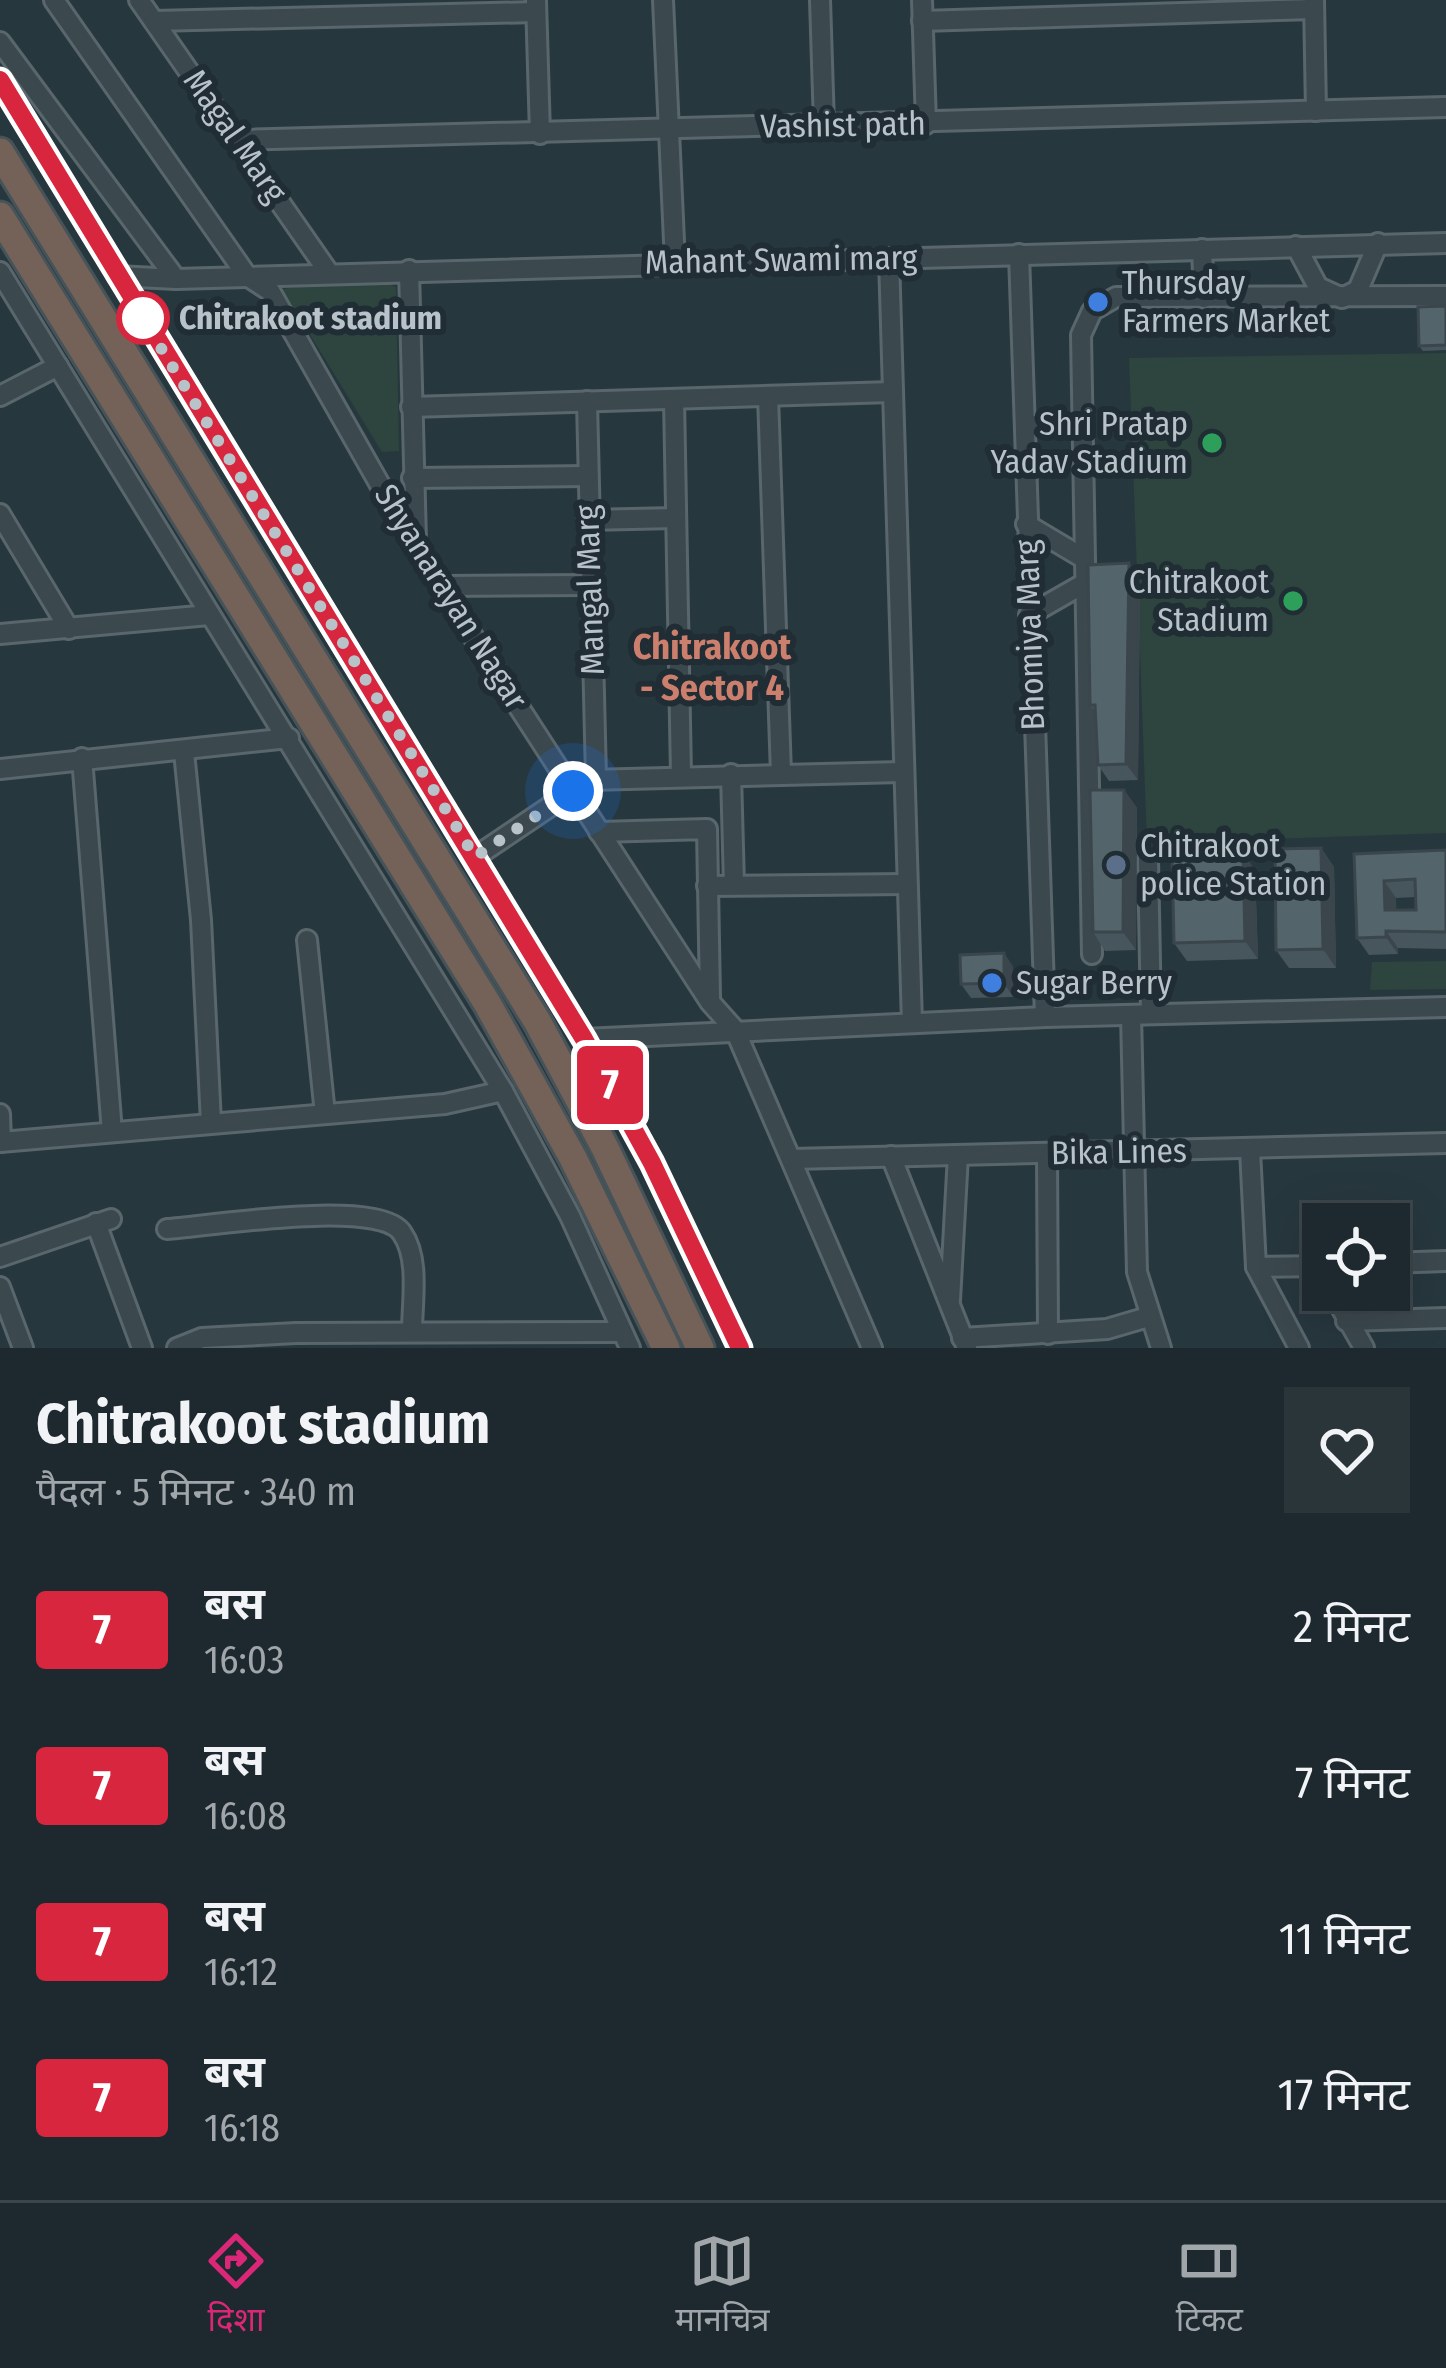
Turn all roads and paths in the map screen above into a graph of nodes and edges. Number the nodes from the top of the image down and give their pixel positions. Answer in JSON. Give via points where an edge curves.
{"nodes":[{"id":1,"x":54,"y":0,"type":"edge"},
{"id":2,"x":139,"y":0,"type":"edge"},
{"id":3,"x":663,"y":0,"type":"edge"},
{"id":4,"x":820,"y":0,"type":"edge"},
{"id":5,"x":922,"y":0,"type":"edge"},
{"id":6,"x":1194,"y":5,"type":"edge"},
{"id":7,"x":1314,"y":5,"type":"edge"},
{"id":8,"x":536,"y":6,"type":"edge"},
{"id":9,"x":154,"y":21,"type":"junction"},
{"id":10,"x":922,"y":21,"type":"junction"},
{"id":11,"x":0,"y":42,"type":"edge"},
{"id":12,"x":0,"y":81,"type":"edge"},
{"id":13,"x":1446,"y":106,"type":"edge"},
{"id":14,"x":1316,"y":111,"type":"junction"},
{"id":15,"x":926,"y":124,"type":"junction"},
{"id":16,"x":824,"y":125,"type":"junction"},
{"id":17,"x":666,"y":128,"type":"junction"},
{"id":18,"x":540,"y":134,"type":"junction"},
{"id":19,"x":240,"y":140,"type":"junction"},
{"id":20,"x":0,"y":152,"type":"edge"},
{"id":21,"x":0,"y":216,"type":"edge"},
{"id":22,"x":1378,"y":243,"type":"junction"},
{"id":23,"x":1446,"y":243,"type":"edge"},
{"id":24,"x":1296,"y":246,"type":"junction"},
{"id":25,"x":1202,"y":249,"type":"junction"},
{"id":26,"x":1019,"y":254,"type":"junction"},
{"id":27,"x":890,"y":258,"type":"junction"},
{"id":28,"x":674,"y":262,"type":"junction"},
{"id":29,"x":409,"y":270,"type":"junction"},
{"id":30,"x":0,"y":272,"type":"edge"},
{"id":31,"x":328,"y":273,"type":"junction"},
{"id":32,"x":117,"y":276,"type":"junction"},
{"id":33,"x":248,"y":276,"type":"junction"},
{"id":34,"x":176,"y":279,"type":"junction"},
{"id":35,"x":1446,"y":296,"type":"edge"},
{"id":36,"x":1204,"y":298,"type":"junction"},
{"id":37,"x":1342,"y":298,"type":"junction"},
{"id":38,"x":58,"y":366,"type":"junction"},
{"id":39,"x":892,"y":392,"type":"junction"},
{"id":40,"x":0,"y":396,"type":"edge"},
{"id":41,"x":768,"y":396,"type":"junction"},
{"id":42,"x":674,"y":399,"type":"junction"},
{"id":43,"x":587,"y":401,"type":"junction"},
{"id":44,"x":411,"y":407,"type":"junction"},
{"id":45,"x":1025,"y":425,"type":"junction"},
{"id":46,"x":1082,"y":426,"type":"junction"},
{"id":47,"x":586,"y":476,"type":"junction"},
{"id":48,"x":412,"y":478,"type":"junction"},
{"id":49,"x":0,"y":514,"type":"edge"},
{"id":50,"x":676,"y":518,"type":"junction"},
{"id":51,"x":587,"y":520,"type":"junction"},
{"id":52,"x":1026,"y":524,"type":"junction"},
{"id":53,"x":417,"y":550,"type":"junction"},
{"id":54,"x":1083,"y":558,"type":"junction"},
{"id":55,"x":1084,"y":583,"type":"junction"},
{"id":56,"x":589,"y":585,"type":"junction"},
{"id":57,"x":443,"y":586,"type":"junction"},
{"id":58,"x":1029,"y":615,"type":"junction"},
{"id":59,"x":209,"y":616,"type":"junction"},
{"id":60,"x":69,"y":629,"type":"junction"},
{"id":61,"x":0,"y":634,"type":"edge"},
{"id":62,"x":290,"y":738,"type":"junction"},
{"id":63,"x":184,"y":752,"type":"junction"},
{"id":64,"x":82,"y":758,"type":"junction"},
{"id":65,"x":0,"y":769,"type":"edge"},
{"id":66,"x":902,"y":772,"type":"junction"},
{"id":67,"x":731,"y":774,"type":"junction"},
{"id":68,"x":781,"y":774,"type":"junction"},
{"id":69,"x":681,"y":775,"type":"junction"},
{"id":70,"x":596,"y":779,"type":"junction"},
{"id":71,"x":570,"y":786,"type":"junction"},
{"id":72,"x":598,"y":832,"type":"junction"},
{"id":73,"x":475,"y":857,"type":"junction"},
{"id":74,"x":1148,"y":860,"type":"dead end"},
{"id":75,"x":906,"y":884,"type":"junction"},
{"id":76,"x":734,"y":885,"type":"junction"},
{"id":77,"x":707,"y":886,"type":"junction"},
{"id":78,"x":308,"y":940,"type":"dead end"},
{"id":79,"x":1092,"y":954,"type":"dead end"},
{"id":80,"x":710,"y":1002,"type":"junction"},
{"id":81,"x":1446,"y":1007,"type":"edge"},
{"id":82,"x":1141,"y":1014,"type":"junction"},
{"id":83,"x":1045,"y":1016,"type":"junction"},
{"id":84,"x":912,"y":1023,"type":"junction"},
{"id":85,"x":735,"y":1030,"type":"junction"},
{"id":86,"x":584,"y":1039,"type":"junction"},
{"id":87,"x":503,"y":1091,"type":"junction"},
{"id":88,"x":0,"y":1114,"type":"edge"},
{"id":89,"x":325,"y":1114,"type":"junction"},
{"id":90,"x":211,"y":1123,"type":"junction"},
{"id":91,"x":112,"y":1132,"type":"junction"},
{"id":92,"x":1,"y":1142,"type":"edge"},
{"id":93,"x":1446,"y":1143,"type":"edge"},
{"id":94,"x":1250,"y":1150,"type":"junction"},
{"id":95,"x":1134,"y":1151,"type":"junction"},
{"id":96,"x":1047,"y":1154,"type":"junction"},
{"id":97,"x":958,"y":1155,"type":"junction"},
{"id":98,"x":890,"y":1156,"type":"junction"},
{"id":99,"x":792,"y":1159,"type":"junction"},
{"id":100,"x":167,"y":1229,"type":"dead end"},
{"id":101,"x":0,"y":1257,"type":"edge"},
{"id":102,"x":1446,"y":1261,"type":"edge"},
{"id":103,"x":1410,"y":1262,"type":"edge"},
{"id":104,"x":1256,"y":1267,"type":"junction"},
{"id":105,"x":1302,"y":1268,"type":"edge"},
{"id":106,"x":0,"y":1287,"type":"edge"},
{"id":107,"x":950,"y":1306,"type":"junction"},
{"id":108,"x":1341,"y":1311,"type":"edge"},
{"id":109,"x":1148,"y":1317,"type":"junction"},
{"id":110,"x":1446,"y":1318,"type":"edge"},
{"id":111,"x":1346,"y":1321,"type":"junction"},
{"id":112,"x":412,"y":1332,"type":"junction"},
{"id":113,"x":1048,"y":1334,"type":"junction"},
{"id":114,"x":626,"y":1340,"type":"edge"},
{"id":115,"x":964,"y":1343,"type":"edge"},
{"id":116,"x":22,"y":1348,"type":"edge"},
{"id":117,"x":142,"y":1348,"type":"edge"},
{"id":118,"x":177,"y":1348,"type":"edge"},
{"id":119,"x":666,"y":1348,"type":"edge"},
{"id":120,"x":700,"y":1348,"type":"edge"},
{"id":121,"x":740,"y":1348,"type":"edge"},
{"id":122,"x":872,"y":1348,"type":"edge"},
{"id":123,"x":1161,"y":1348,"type":"edge"},
{"id":124,"x":1300,"y":1348,"type":"edge"},
{"id":125,"x":1364,"y":1348,"type":"edge"}],
"edges":[{"from":1,"to":33,"type":"street","name":"Shyanarayan Nagar"},
{"from":2,"to":9,"type":"street","name":"Magal Marg"},
{"from":3,"to":17,"type":"street"},
{"from":4,"to":16,"type":"street"},
{"from":5,"to":10,"type":"street"},
{"from":6,"to":7,"type":"street"},
{"from":6,"to":10,"type":"street"},
{"from":7,"to":14,"type":"street"},
{"from":8,"to":9,"type":"street"},
{"from":8,"to":18,"type":"street"},
{"from":9,"to":19,"type":"street","name":"Magal Marg"},
{"from":10,"to":15,"type":"street"},
{"from":11,"to":34,"type":"street"},
{"from":12,"to":32,"type":"street"},
{"from":13,"to":14,"type":"street","name":"Vashist path"},
{"from":14,"to":15,"type":"street","name":"Vashist path"},
{"from":15,"to":16,"type":"street","name":"Vashist path"},
{"from":16,"to":17,"type":"street","name":"Vashist path"},
{"from":17,"to":18,"type":"street","name":"Vashist path"},
{"from":17,"to":28,"type":"street"},
{"from":18,"to":19,"type":"street","name":"Vashist path"},
{"from":19,"to":31,"type":"street","name":"Magal Marg"},
{"from":20,"to":120,"type":"highway","via":[[537,1021]]},
{"from":21,"to":119,"type":"highway","via":[[497,1019]]},
{"from":22,"to":23,"type":"street","name":"Mahant Swami marg"},
{"from":22,"to":24,"type":"street","name":"Mahant Swami marg"},
{"from":22,"to":37,"type":"street","via":[[1358,290]]},
{"from":24,"to":25,"type":"street","name":"Mahant Swami marg"},
{"from":24,"to":37,"type":"street","via":[[1318,287]]},
{"from":25,"to":26,"type":"street","name":"Mahant Swami marg"},
{"from":25,"to":36,"type":"street"},
{"from":26,"to":27,"type":"street","name":"Mahant Swami marg"},
{"from":26,"to":45,"type":"street","name":"Bhomiya Marg"},
{"from":27,"to":28,"type":"street","name":"Mahant Swami marg"},
{"from":27,"to":39,"type":"street"},
{"from":28,"to":29,"type":"street","name":"Mahant Swami marg"},
{"from":29,"to":31,"type":"street","name":"Mahant Swami marg"},
{"from":29,"to":44,"type":"street"},
{"from":30,"to":38,"type":"street"},
{"from":31,"to":33,"type":"street","name":"Mahant Swami marg"},
{"from":32,"to":34,"type":"street","name":"Mahant Swami marg"},
{"from":32,"to":73,"type":"street"},
{"from":33,"to":34,"type":"street","name":"Mahant Swami marg"},
{"from":33,"to":53,"type":"street","name":"Shyanarayan Nagar","via":[[270,291]]},
{"from":35,"to":37,"type":"street"},
{"from":36,"to":37,"type":"street"},
{"from":36,"to":46,"type":"street","via":[[1116,298],[1092,311],[1081,335]]},
{"from":38,"to":40,"type":"street"},
{"from":38,"to":59,"type":"street"},
{"from":39,"to":41,"type":"street"},
{"from":39,"to":66,"type":"street"},
{"from":41,"to":42,"type":"street"},
{"from":41,"to":68,"type":"street"},
{"from":42,"to":43,"type":"street"},
{"from":42,"to":50,"type":"street"},
{"from":43,"to":44,"type":"street"},
{"from":43,"to":47,"type":"street","name":"Mangal Marg"},
{"from":44,"to":48,"type":"street"},
{"from":45,"to":46,"type":"street"},
{"from":45,"to":52,"type":"street","name":"Bhomiya Marg"},
{"from":46,"to":54,"type":"street"},
{"from":47,"to":48,"type":"street"},
{"from":47,"to":51,"type":"street","name":"Mangal Marg"},
{"from":48,"to":53,"type":"street"},
{"from":49,"to":60,"type":"street"},
{"from":50,"to":51,"type":"street"},
{"from":50,"to":69,"type":"street"},
{"from":51,"to":56,"type":"street","name":"Mangal Marg"},
{"from":52,"to":54,"type":"street"},
{"from":52,"to":58,"type":"street","name":"Bhomiya Marg"},
{"from":53,"to":57,"type":"street","name":"Shyanarayan Nagar"},
{"from":54,"to":55,"type":"street"},
{"from":55,"to":58,"type":"street"},
{"from":55,"to":79,"type":"street"},
{"from":56,"to":57,"type":"street"},
{"from":56,"to":70,"type":"street","name":"Mangal Marg"},
{"from":57,"to":71,"type":"street","name":"Shyanarayan Nagar"},
{"from":58,"to":83,"type":"street","name":"Bhomiya Marg"},
{"from":59,"to":60,"type":"street"},
{"from":59,"to":62,"type":"street"},
{"from":60,"to":61,"type":"street"},
{"from":62,"to":63,"type":"street"},
{"from":62,"to":87,"type":"street"},
{"from":63,"to":64,"type":"street"},
{"from":63,"to":90,"type":"street"},
{"from":64,"to":65,"type":"street"},
{"from":64,"to":91,"type":"street"},
{"from":66,"to":68,"type":"street"},
{"from":66,"to":75,"type":"street"},
{"from":67,"to":68,"type":"street"},
{"from":67,"to":69,"type":"street"},
{"from":67,"to":76,"type":"street"},
{"from":69,"to":70,"type":"street"},
{"from":70,"to":71,"type":"street"},
{"from":71,"to":72,"type":"street","name":"Shyanarayan Nagar"},
{"from":71,"to":73,"type":"street"},
{"from":72,"to":77,"type":"street","via":[[706,829]]},
{"from":72,"to":80,"type":"street","name":"Shyanarayan Nagar"},
{"from":73,"to":86,"type":"street"},
{"from":74,"to":82,"type":"street"},
{"from":75,"to":76,"type":"street"},
{"from":75,"to":84,"type":"street"},
{"from":76,"to":77,"type":"street"},
{"from":77,"to":80,"type":"street"},
{"from":78,"to":89,"type":"street"},
{"from":80,"to":85,"type":"street","name":"Shyanarayan Nagar"},
{"from":81,"to":82,"type":"street"},
{"from":82,"to":83,"type":"street"},
{"from":82,"to":95,"type":"street"},
{"from":83,"to":84,"type":"street"},
{"from":84,"to":85,"type":"street"},
{"from":85,"to":86,"type":"street"},
{"from":85,"to":99,"type":"street","name":"Shyanarayan Nagar"},
{"from":86,"to":121,"type":"street"},
{"from":87,"to":89,"type":"street"},
{"from":87,"to":114,"type":"street"},
{"from":88,"to":92,"type":"street"},
{"from":89,"to":90,"type":"street"},
{"from":90,"to":91,"type":"street"},
{"from":91,"to":92,"type":"street"},
{"from":93,"to":94,"type":"street","name":"Bika Lines"},
{"from":94,"to":95,"type":"street","name":"Bika Lines"},
{"from":94,"to":104,"type":"street"},
{"from":95,"to":96,"type":"street","name":"Bika Lines"},
{"from":95,"to":109,"type":"street","via":[[1138,1272]]},
{"from":96,"to":97,"type":"street","name":"Bika Lines"},
{"from":96,"to":113,"type":"street"},
{"from":97,"to":98,"type":"street","name":"Bika Lines"},
{"from":97,"to":107,"type":"street"},
{"from":98,"to":99,"type":"street","name":"Bika Lines"},
{"from":98,"to":107,"type":"street"},
{"from":99,"to":122,"type":"street","name":"Shyanarayan Nagar"},
{"from":100,"to":112,"type":"street","via":[[384,1218],[400,1227],[412,1251]]},
{"from":101,"to":117,"type":"street","via":[[103,1221]]},
{"from":102,"to":103,"type":"street"},
{"from":104,"to":105,"type":"street"},
{"from":104,"to":124,"type":"street"},
{"from":106,"to":116,"type":"street"},
{"from":107,"to":115,"type":"street"},
{"from":108,"to":111,"type":"street"},
{"from":109,"to":113,"type":"street"},
{"from":109,"to":123,"type":"street"},
{"from":110,"to":111,"type":"street"},
{"from":111,"to":125,"type":"street"},
{"from":112,"to":114,"type":"street"},
{"from":112,"to":118,"type":"street","via":[[202,1338]]},
{"from":113,"to":115,"type":"street"}]}
